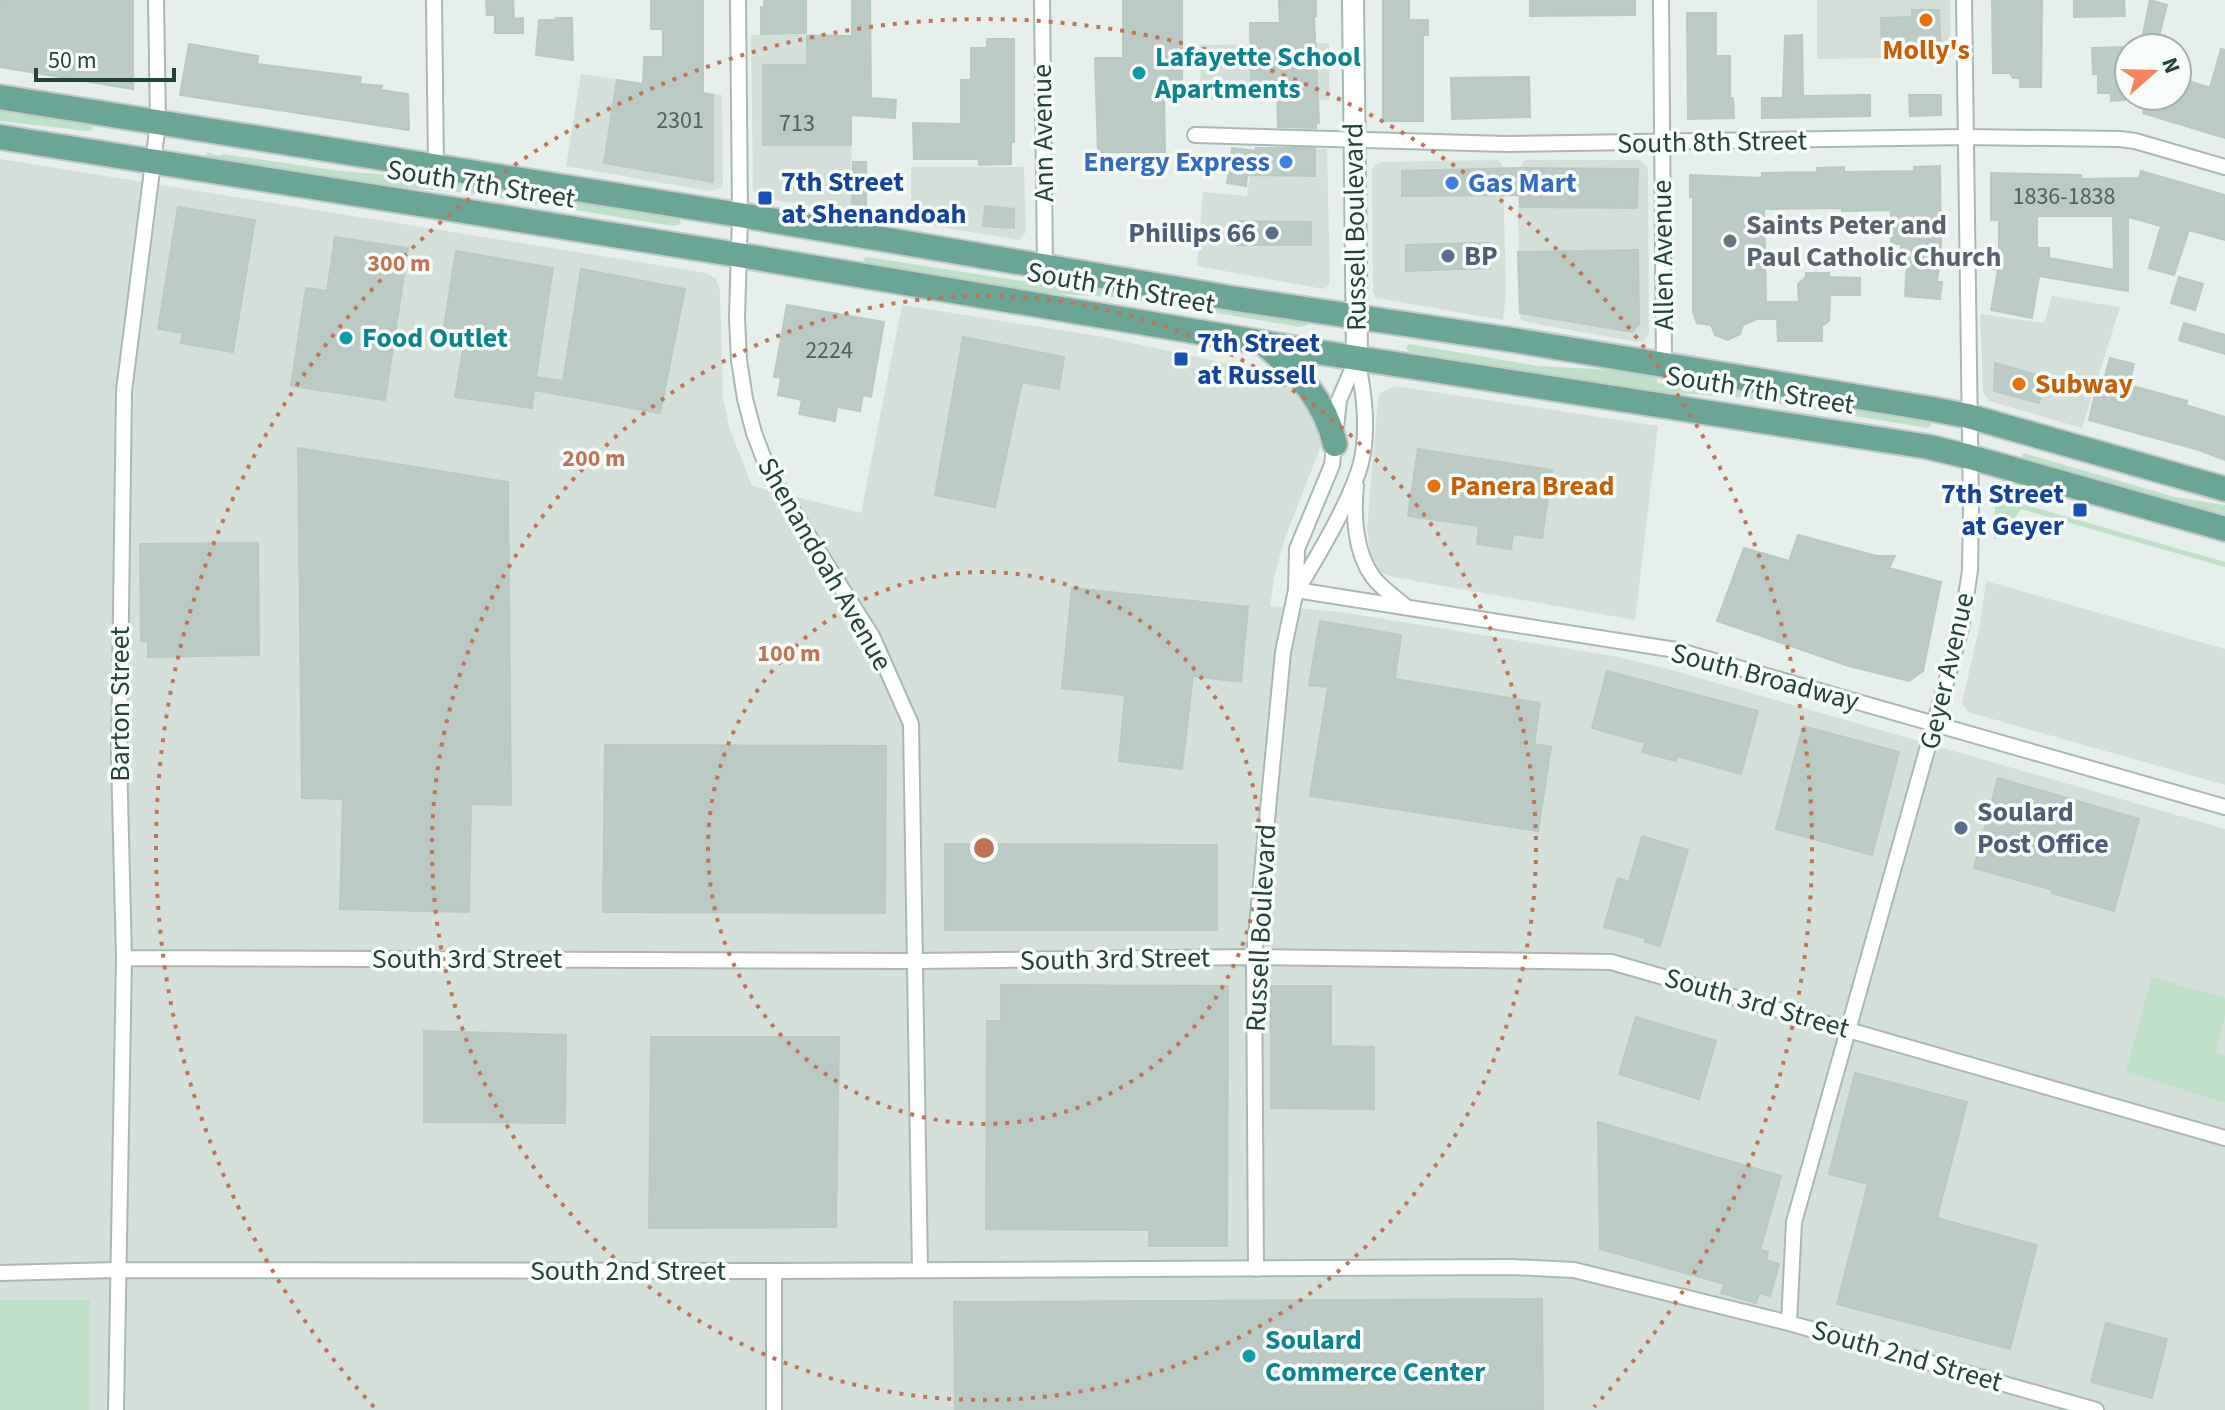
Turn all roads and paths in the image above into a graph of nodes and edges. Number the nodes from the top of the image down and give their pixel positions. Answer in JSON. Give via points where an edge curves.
{"nodes":[{"id":1,"x":156,"y":0,"type":"edge"},
{"id":2,"x":434,"y":0,"type":"edge"},
{"id":3,"x":738,"y":0,"type":"edge"},
{"id":4,"x":1042,"y":0,"type":"edge"},
{"id":5,"x":1353,"y":0,"type":"edge"},
{"id":6,"x":1661,"y":0,"type":"edge"},
{"id":7,"x":1964,"y":0,"type":"edge"},
{"id":8,"x":0,"y":97,"type":"edge"},
{"id":9,"x":158,"y":123,"type":"junction"},
{"id":10,"x":1195,"y":135,"type":"dead end"},
{"id":11,"x":0,"y":137,"type":"edge"},
{"id":12,"x":1965,"y":137,"type":"junction"},
{"id":13,"x":1354,"y":138,"type":"junction"},
{"id":14,"x":1662,"y":143,"type":"junction"},
{"id":15,"x":154,"y":161,"type":"junction"},
{"id":16,"x":2225,"y":167,"type":"edge"},
{"id":17,"x":436,"y":168,"type":"junction"},
{"id":18,"x":740,"y":215,"type":"junction"},
{"id":19,"x":739,"y":255,"type":"junction"},
{"id":20,"x":1045,"y":266,"type":"junction"},
{"id":21,"x":1356,"y":317,"type":"junction"},
{"id":22,"x":1262,"y":343,"type":"junction"},
{"id":23,"x":1357,"y":358,"type":"junction"},
{"id":24,"x":1664,"y":365,"type":"junction"},
{"id":25,"x":1968,"y":416,"type":"junction"},
{"id":26,"x":1335,"y":444,"type":"junction"},
{"id":27,"x":1970,"y":457,"type":"junction"},
{"id":28,"x":1357,"y":475,"type":"junction"},
{"id":29,"x":2225,"y":489,"type":"edge"},
{"id":30,"x":2225,"y":529,"type":"edge"},
{"id":31,"x":1296,"y":590,"type":"junction"},
{"id":32,"x":1406,"y":607,"type":"junction"},
{"id":33,"x":1936,"y":724,"type":"junction"},
{"id":34,"x":2225,"y":807,"type":"edge"},
{"id":35,"x":1254,"y":957,"type":"junction"},
{"id":36,"x":124,"y":958,"type":"junction"},
{"id":37,"x":917,"y":961,"type":"junction"},
{"id":38,"x":1851,"y":1029,"type":"junction"},
{"id":39,"x":2225,"y":1138,"type":"edge"},
{"id":40,"x":1256,"y":1269,"type":"junction"},
{"id":41,"x":117,"y":1270,"type":"junction"},
{"id":42,"x":920,"y":1270,"type":"junction"},
{"id":43,"x":774,"y":1271,"type":"junction"},
{"id":44,"x":0,"y":1273,"type":"edge"},
{"id":45,"x":1789,"y":1323,"type":"junction"},
{"id":46,"x":116,"y":1410,"type":"edge"},
{"id":47,"x":774,"y":1410,"type":"edge"},
{"id":48,"x":2096,"y":1410,"type":"edge"}],
"edges":[{"from":1,"to":9,"type":"street","name":"Barton Street"},
{"from":2,"to":17,"type":"street"},
{"from":3,"to":18,"type":"street","name":"Shenandoah Avenue"},
{"from":4,"to":20,"type":"street","name":"Ann Avenue"},
{"from":5,"to":13,"type":"main road","name":"Russell Boulevard"},
{"from":6,"to":14,"type":"street","name":"Allen Avenue"},
{"from":7,"to":12,"type":"street","name":"Geyer Avenue"},
{"from":8,"to":9,"type":"main road","name":"South 7th Street"},
{"from":9,"to":15,"type":"street","name":"Barton Street"},
{"from":9,"to":17,"type":"main road","name":"South 7th Street"},
{"from":10,"to":13,"type":"street","name":"South 8th Street"},
{"from":11,"to":15,"type":"main road","name":"South 7th Street"},
{"from":12,"to":14,"type":"street","name":"South 8th Street"},
{"from":12,"to":16,"type":"street","name":"South 8th Street","via":[[2120,139]]},
{"from":12,"to":25,"type":"street","name":"Geyer Avenue"},
{"from":13,"to":14,"type":"street","name":"South 8th Street"},
{"from":13,"to":21,"type":"main road","name":"Russell Boulevard"},
{"from":14,"to":24,"type":"street","name":"Allen Avenue"},
{"from":15,"to":19,"type":"main road","name":"South 7th Street"},
{"from":15,"to":36,"type":"street","name":"Barton Street","via":[[124,391],[119,757]]},
{"from":17,"to":18,"type":"main road","name":"South 7th Street"},
{"from":18,"to":19,"type":"street","name":"Shenandoah Avenue"},
{"from":18,"to":20,"type":"main road","name":"South 7th Street"},
{"from":19,"to":22,"type":"main road","name":"South 7th Street"},
{"from":19,"to":37,"type":"street","name":"Shenandoah Avenue","via":[[739,360],[764,463],[872,636],[911,724]]},
{"from":20,"to":21,"type":"main road","name":"South 7th Street"},
{"from":21,"to":23,"type":"main road","name":"Russell Boulevard"},
{"from":21,"to":24,"type":"main road","name":"South 7th Street"},
{"from":22,"to":23,"type":"main road","name":"South 7th Street"},
{"from":22,"to":26,"type":"main road","via":[[1287,362],[1316,397]]},
{"from":23,"to":26,"type":"street","name":"Russell Boulevard","via":[[1339,400]]},
{"from":23,"to":27,"type":"main road","name":"South 7th Street"},
{"from":23,"to":28,"type":"street","name":"Russell Boulevard","via":[[1365,429]]},
{"from":24,"to":25,"type":"main road","name":"South 7th Street"},
{"from":25,"to":27,"type":"street","name":"Geyer Avenue"},
{"from":25,"to":29,"type":"main road","name":"South 7th Street"},
{"from":26,"to":31,"type":"street","name":"Russell Boulevard","via":[[1326,481],[1297,549]]},
{"from":27,"to":30,"type":"main road","name":"South 7th Street"},
{"from":27,"to":33,"type":"street","name":"Geyer Avenue","via":[[1968,581]]},
{"from":28,"to":31,"type":"street","name":"Russell Boulevard"},
{"from":28,"to":32,"type":"street","via":[[1354,503],[1362,556],[1373,578]]},
{"from":31,"to":32,"type":"street","name":"South Broadway"},
{"from":31,"to":35,"type":"street","name":"Russell Boulevard","via":[[1283,652]]},
{"from":32,"to":33,"type":"street","name":"South Broadway","via":[[1676,650]]},
{"from":33,"to":34,"type":"street","name":"South Broadway"},
{"from":33,"to":38,"type":"street","name":"Geyer Avenue"},
{"from":35,"to":37,"type":"street","name":"South 3rd Street"},
{"from":35,"to":38,"type":"street","name":"South 3rd Street","via":[[1611,962]]},
{"from":35,"to":40,"type":"street","name":"Russell Boulevard"},
{"from":36,"to":37,"type":"street","name":"South 3rd Street"},
{"from":36,"to":41,"type":"street","name":"Barton Street"},
{"from":37,"to":42,"type":"street","name":"Shenandoah Avenue"},
{"from":38,"to":39,"type":"street","name":"South 3rd Street"},
{"from":38,"to":45,"type":"street","name":"Geyer Avenue","via":[[1794,1222]]},
{"from":40,"to":42,"type":"street","name":"South 2nd Street"},
{"from":40,"to":45,"type":"street","name":"South 2nd Street","via":[[1574,1270]]},
{"from":41,"to":43,"type":"street","name":"South 2nd Street"},
{"from":41,"to":44,"type":"street","name":"South 2nd Street"},
{"from":41,"to":46,"type":"street","name":"Barton Street"},
{"from":42,"to":43,"type":"street","name":"South 2nd Street"},
{"from":43,"to":47,"type":"street"},
{"from":45,"to":48,"type":"street","name":"South 2nd Street"}]}
